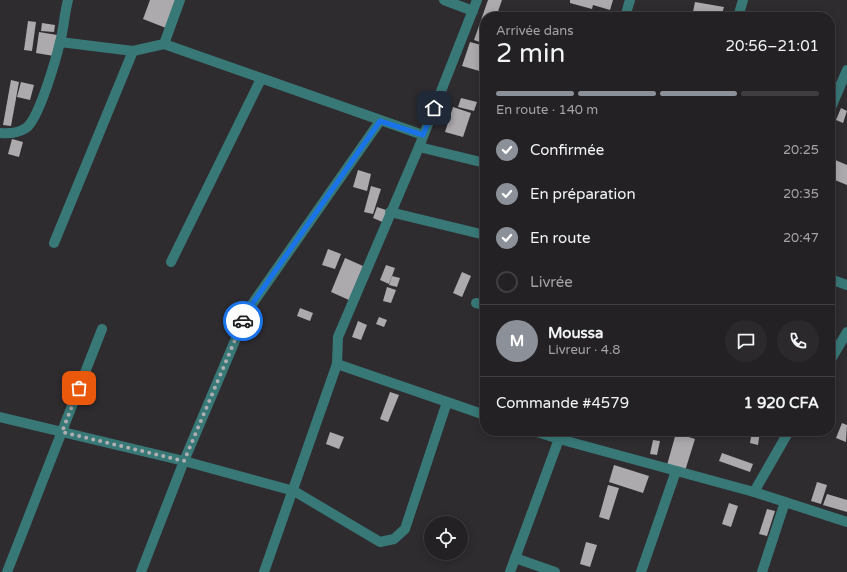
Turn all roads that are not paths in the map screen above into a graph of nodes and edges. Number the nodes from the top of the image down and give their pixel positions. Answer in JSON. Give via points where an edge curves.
{"nodes":[{"id":1,"x":68,"y":0,"type":"edge"},
{"id":2,"x":180,"y":0,"type":"edge"},
{"id":3,"x":444,"y":0,"type":"edge"},
{"id":4,"x":477,"y":0,"type":"edge"},
{"id":5,"x":630,"y":0,"type":"edge"},
{"id":6,"x":742,"y":0,"type":"edge"},
{"id":7,"x":473,"y":10,"type":"junction"},
{"id":8,"x":626,"y":12,"type":"edge"},
{"id":9,"x":739,"y":12,"type":"edge"},
{"id":10,"x":60,"y":42,"type":"junction"},
{"id":11,"x":164,"y":44,"type":"junction"},
{"id":12,"x":133,"y":51,"type":"junction"},
{"id":13,"x":847,"y":70,"type":"edge"},
{"id":14,"x":261,"y":79,"type":"junction"},
{"id":15,"x":835,"y":98,"type":"edge"},
{"id":16,"x":380,"y":121,"type":"junction"},
{"id":17,"x":0,"y":133,"type":"edge"},
{"id":18,"x":423,"y":135,"type":"junction"},
{"id":19,"x":419,"y":147,"type":"junction"},
{"id":20,"x":480,"y":162,"type":"edge"},
{"id":21,"x":390,"y":212,"type":"junction"},
{"id":22,"x":480,"y":234,"type":"edge"},
{"id":23,"x":54,"y":243,"type":"dead end"},
{"id":24,"x":171,"y":262,"type":"dead end"},
{"id":25,"x":835,"y":281,"type":"edge"},
{"id":26,"x":847,"y":284,"type":"edge"},
{"id":27,"x":102,"y":329,"type":"dead end"},
{"id":28,"x":847,"y":332,"type":"edge"},
{"id":29,"x":835,"y":352,"type":"edge"},
{"id":30,"x":337,"y":364,"type":"junction"},
{"id":31,"x":447,"y":402,"type":"junction"},
{"id":32,"x":480,"y":413,"type":"edge"},
{"id":33,"x":0,"y":417,"type":"edge"},
{"id":34,"x":62,"y":432,"type":"junction"},
{"id":35,"x":550,"y":436,"type":"edge"},
{"id":36,"x":786,"y":436,"type":"edge"},
{"id":37,"x":559,"y":439,"type":"junction"},
{"id":38,"x":184,"y":461,"type":"junction"},
{"id":39,"x":676,"y":471,"type":"junction"},
{"id":40,"x":294,"y":491,"type":"junction"},
{"id":41,"x":754,"y":492,"type":"junction"},
{"id":42,"x":785,"y":502,"type":"junction"},
{"id":43,"x":847,"y":522,"type":"edge"},
{"id":44,"x":515,"y":558,"type":"junction"},
{"id":45,"x":7,"y":572,"type":"edge"},
{"id":46,"x":141,"y":572,"type":"edge"},
{"id":47,"x":264,"y":572,"type":"edge"},
{"id":48,"x":510,"y":572,"type":"edge"},
{"id":49,"x":555,"y":572,"type":"edge"},
{"id":50,"x":641,"y":572,"type":"edge"},
{"id":51,"x":762,"y":572,"type":"edge"}],
"edges":[{"from":1,"to":10,"type":"street","via":[[63,15]]},
{"from":2,"to":11,"type":"street"},
{"from":3,"to":7,"type":"street"},
{"from":4,"to":7,"type":"street"},
{"from":5,"to":8,"type":"street"},
{"from":6,"to":9,"type":"street"},
{"from":7,"to":18,"type":"street"},
{"from":10,"to":12,"type":"street"},
{"from":10,"to":17,"type":"street","via":[[38,112],[27,127],[12,134]]},
{"from":11,"to":12,"type":"street"},
{"from":11,"to":14,"type":"street"},
{"from":12,"to":23,"type":"street"},
{"from":13,"to":15,"type":"street"},
{"from":14,"to":16,"type":"street"},
{"from":14,"to":24,"type":"street"},
{"from":16,"to":18,"type":"street"},
{"from":16,"to":38,"type":"street","via":[[248,310]]},
{"from":18,"to":19,"type":"street"},
{"from":19,"to":20,"type":"street"},
{"from":19,"to":21,"type":"street"},
{"from":21,"to":22,"type":"street"},
{"from":21,"to":30,"type":"street","via":[[338,337]]},
{"from":25,"to":26,"type":"street"},
{"from":27,"to":34,"type":"street"},
{"from":28,"to":29,"type":"street"},
{"from":30,"to":31,"type":"street"},
{"from":30,"to":40,"type":"street"},
{"from":31,"to":32,"type":"street"},
{"from":31,"to":40,"type":"street","via":[[405,529],[394,539],[380,542]]},
{"from":33,"to":34,"type":"street"},
{"from":34,"to":38,"type":"street"},
{"from":34,"to":45,"type":"street"},
{"from":35,"to":37,"type":"street"},
{"from":36,"to":41,"type":"street"},
{"from":37,"to":39,"type":"street"},
{"from":37,"to":44,"type":"street"},
{"from":38,"to":40,"type":"street"},
{"from":38,"to":46,"type":"street"},
{"from":39,"to":41,"type":"street"},
{"from":39,"to":50,"type":"street"},
{"from":40,"to":47,"type":"street"},
{"from":41,"to":42,"type":"street"},
{"from":42,"to":43,"type":"street"},
{"from":42,"to":51,"type":"street"},
{"from":44,"to":48,"type":"street"},
{"from":44,"to":49,"type":"street"}]}
